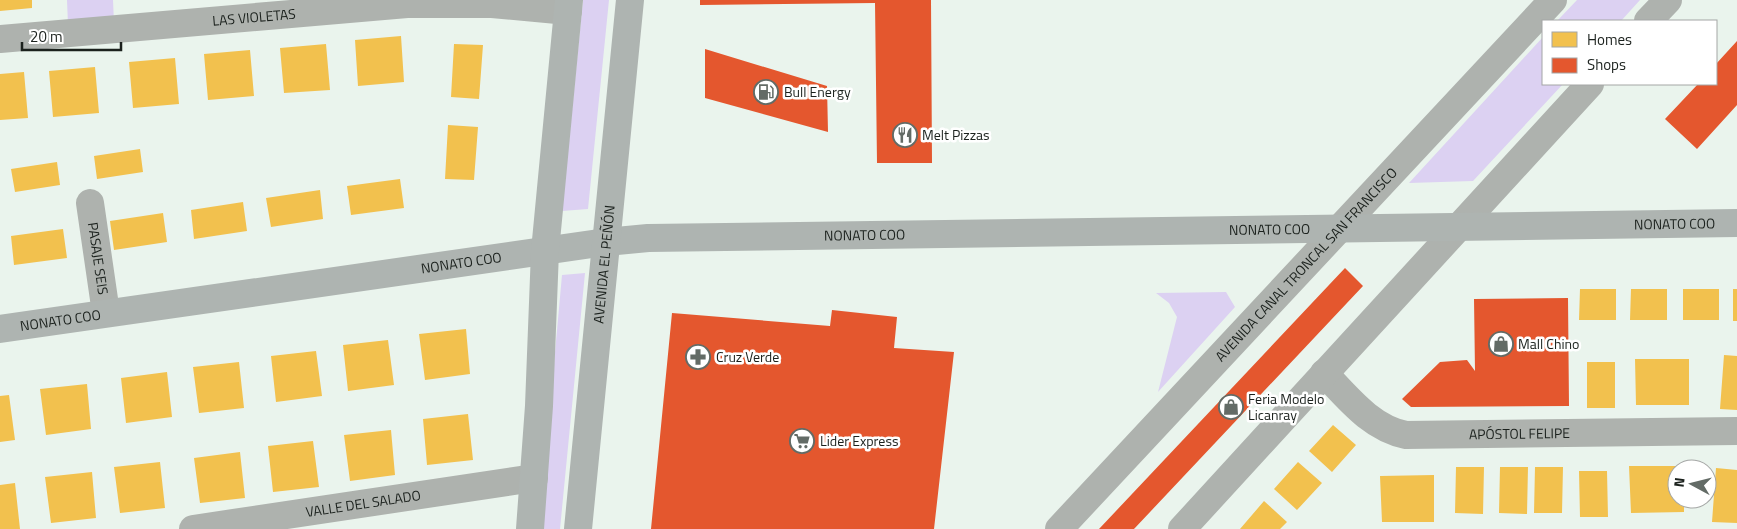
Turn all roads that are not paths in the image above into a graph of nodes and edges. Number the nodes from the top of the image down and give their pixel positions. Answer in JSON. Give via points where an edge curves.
{"nodes":[{"id":1,"x":630,"y":0,"type":"edge"},
{"id":2,"x":1553,"y":0,"type":"edge"},
{"id":3,"x":1668,"y":0,"type":"edge"},
{"id":4,"x":568,"y":5,"type":"edge"},
{"id":5,"x":1649,"y":20,"type":"edge"},
{"id":6,"x":0,"y":39,"type":"edge"},
{"id":7,"x":1589,"y":85,"type":"edge"},
{"id":8,"x":90,"y":203,"type":"dead end"},
{"id":9,"x":1737,"y":223,"type":"edge"},
{"id":10,"x":1457,"y":227,"type":"junction"},
{"id":11,"x":1342,"y":228,"type":"junction"},
{"id":12,"x":606,"y":242,"type":"junction"},
{"id":13,"x":545,"y":250,"type":"junction"},
{"id":14,"x":106,"y":313,"type":"junction"},
{"id":15,"x":0,"y":329,"type":"edge"},
{"id":16,"x":1324,"y":373,"type":"junction"},
{"id":17,"x":1737,"y":431,"type":"edge"},
{"id":18,"x":534,"y":478,"type":"junction"},
{"id":19,"x":193,"y":529,"type":"edge"},
{"id":20,"x":530,"y":529,"type":"edge"},
{"id":21,"x":578,"y":529,"type":"edge"},
{"id":22,"x":1059,"y":529,"type":"edge"},
{"id":23,"x":1182,"y":529,"type":"edge"}],
"edges":[{"from":1,"to":12,"type":"main road","name":"AVENIDA EL PEÑÓN"},
{"from":2,"to":11,"type":"street","name":"AVENIDA CANAL TRONCAL SAN FRANCISCO"},
{"from":3,"to":5,"type":"street"},
{"from":4,"to":6,"type":"street","name":"LAS VIOLETAS","via":[[407,4]]},
{"from":4,"to":13,"type":"main road"},
{"from":7,"to":10,"type":"street"},
{"from":8,"to":14,"type":"street","name":"PASAJE SEIS"},
{"from":9,"to":10,"type":"main road","name":"NONATO COO"},
{"from":10,"to":11,"type":"main road","name":"NONATO COO"},
{"from":10,"to":16,"type":"street"},
{"from":11,"to":12,"type":"main road","name":"NONATO COO","via":[[698,237]]},
{"from":11,"to":22,"type":"street","name":"AVENIDA CANAL TRONCAL SAN FRANCISCO"},
{"from":12,"to":13,"type":"main road","name":"NONATO COO"},
{"from":12,"to":21,"type":"main road","name":"AVENIDA EL PEÑÓN"},
{"from":13,"to":14,"type":"main road","name":"NONATO COO"},
{"from":13,"to":18,"type":"main road"},
{"from":14,"to":15,"type":"main road","name":"NONATO COO"},
{"from":16,"to":17,"type":"street","name":"APÓSTOL FELIPE","via":[[1370,419],[1381,427],[1406,435]]},
{"from":16,"to":23,"type":"street"},
{"from":18,"to":19,"type":"street","name":"VALLE DEL SALADO"},
{"from":18,"to":20,"type":"main road"}]}
